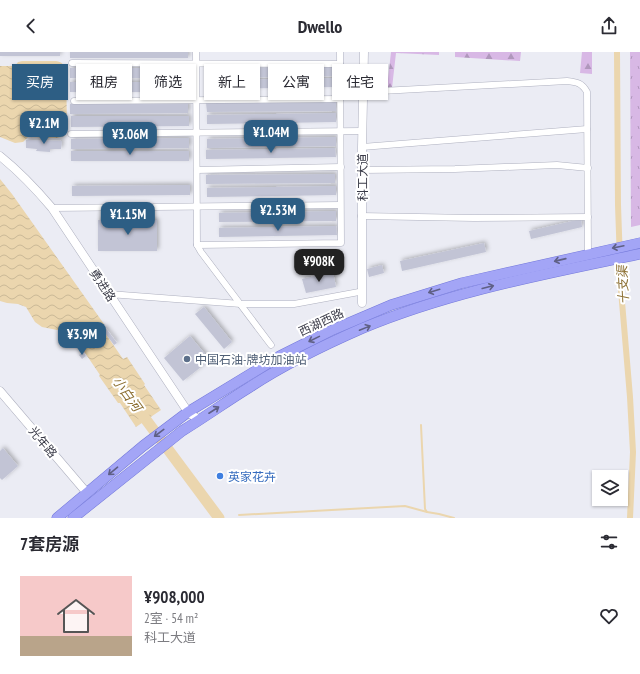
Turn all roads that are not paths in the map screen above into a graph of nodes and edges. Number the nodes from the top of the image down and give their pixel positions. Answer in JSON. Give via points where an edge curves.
{"nodes":[{"id":1,"x":196,"y":52,"type":"edge"},
{"id":2,"x":340,"y":52,"type":"edge"},
{"id":3,"x":364,"y":52,"type":"edge"},
{"id":4,"x":72,"y":63,"type":"dead end"},
{"id":5,"x":196,"y":64,"type":"junction"},
{"id":6,"x":332,"y":64,"type":"edge"},
{"id":7,"x":340,"y":64,"type":"edge"},
{"id":8,"x":364,"y":64,"type":"edge"},
{"id":9,"x":388,"y":91,"type":"edge"},
{"id":10,"x":332,"y":99,"type":"edge"},
{"id":11,"x":340,"y":100,"type":"edge"},
{"id":12,"x":363,"y":100,"type":"edge"},
{"id":13,"x":74,"y":101,"type":"dead end"},
{"id":14,"x":197,"y":101,"type":"junction"},
{"id":15,"x":587,"y":129,"type":"junction"},
{"id":16,"x":362,"y":131,"type":"junction"},
{"id":17,"x":340,"y":132,"type":"junction"},
{"id":18,"x":71,"y":134,"type":"dead end"},
{"id":19,"x":197,"y":134,"type":"junction"},
{"id":20,"x":362,"y":147,"type":"junction"},
{"id":21,"x":0,"y":156,"type":"edge"},
{"id":22,"x":341,"y":167,"type":"junction"},
{"id":23,"x":588,"y":168,"type":"junction"},
{"id":24,"x":197,"y":170,"type":"junction"},
{"id":25,"x":362,"y":170,"type":"junction"},
{"id":26,"x":340,"y":205,"type":"junction"},
{"id":27,"x":197,"y":206,"type":"junction"},
{"id":28,"x":52,"y":208,"type":"junction"},
{"id":29,"x":361,"y":216,"type":"junction"},
{"id":30,"x":588,"y":217,"type":"junction"},
{"id":31,"x":638,"y":243,"type":"edge"},
{"id":32,"x":197,"y":245,"type":"junction"},
{"id":33,"x":588,"y":254,"type":"junction"},
{"id":34,"x":640,"y":254,"type":"edge"},
{"id":35,"x":358,"y":292,"type":"dead end"},
{"id":36,"x":109,"y":294,"type":"junction"},
{"id":37,"x":362,"y":303,"type":"dead end"},
{"id":38,"x":241,"y":304,"type":"junction"},
{"id":39,"x":271,"y":345,"type":"dead end"},
{"id":40,"x":0,"y":391,"type":"edge"},
{"id":41,"x":188,"y":412,"type":"junction"},
{"id":42,"x":199,"y":420,"type":"junction"},
{"id":43,"x":87,"y":493,"type":"junction"},
{"id":44,"x":57,"y":518,"type":"edge"},
{"id":45,"x":73,"y":518,"type":"edge"}],
"edges":[{"from":1,"to":5,"type":"street"},
{"from":2,"to":7,"type":"street"},
{"from":3,"to":8,"type":"street","name":"科工大道"},
{"from":4,"to":5,"type":"street"},
{"from":5,"to":6,"type":"street"},
{"from":5,"to":14,"type":"street"},
{"from":9,"to":15,"type":"street","via":[[577,82],[583,84],[587,92]]},
{"from":10,"to":14,"type":"street"},
{"from":11,"to":17,"type":"street"},
{"from":12,"to":16,"type":"street","name":"科工大道"},
{"from":13,"to":14,"type":"street"},
{"from":14,"to":19,"type":"street"},
{"from":15,"to":20,"type":"street"},
{"from":15,"to":23,"type":"street"},
{"from":16,"to":17,"type":"street"},
{"from":16,"to":20,"type":"street","name":"科工大道"},
{"from":17,"to":19,"type":"street"},
{"from":17,"to":22,"type":"street"},
{"from":18,"to":19,"type":"street"},
{"from":19,"to":24,"type":"street"},
{"from":20,"to":25,"type":"street","name":"科工大道"},
{"from":21,"to":28,"type":"street","name":"勇进路","via":[[18,171]]},
{"from":22,"to":24,"type":"street"},
{"from":22,"to":26,"type":"street"},
{"from":23,"to":25,"type":"street","via":[[557,165],[455,170]]},
{"from":23,"to":30,"type":"street"},
{"from":24,"to":27,"type":"street"},
{"from":25,"to":29,"type":"street","name":"科工大道"},
{"from":26,"to":27,"type":"street"},
{"from":26,"to":32,"type":"street","via":[[340,243]]},
{"from":27,"to":28,"type":"street"},
{"from":27,"to":32,"type":"street"},
{"from":28,"to":36,"type":"street","name":"勇进路"},
{"from":29,"to":30,"type":"street"},
{"from":29,"to":37,"type":"street","name":"科工大道"},
{"from":30,"to":33,"type":"street"},
{"from":31,"to":33,"type":"main road","name":"西湖西路","one_way":true},
{"from":32,"to":38,"type":"street"},
{"from":33,"to":41,"type":"main road","name":"西湖西路","one_way":true,"via":[[462,283],[391,305],[280,356]]},
{"from":42,"to":34,"type":"main road","name":"西湖西路","one_way":true,"via":[[304,356],[395,316],[490,287]]},
{"from":35,"to":38,"type":"street","via":[[294,304]]},
{"from":36,"to":38,"type":"street"},
{"from":36,"to":41,"type":"street","name":"勇进路"},
{"from":38,"to":39,"type":"street"},
{"from":40,"to":43,"type":"street","name":"光年路"},
{"from":41,"to":42,"type":"street","name":"勇进路"},
{"from":41,"to":43,"type":"main road","name":"西湖西路","one_way":true},
{"from":42,"to":45,"type":"main road","name":"西湖西路"},
{"from":43,"to":44,"type":"main road","name":"西湖西路"}]}
